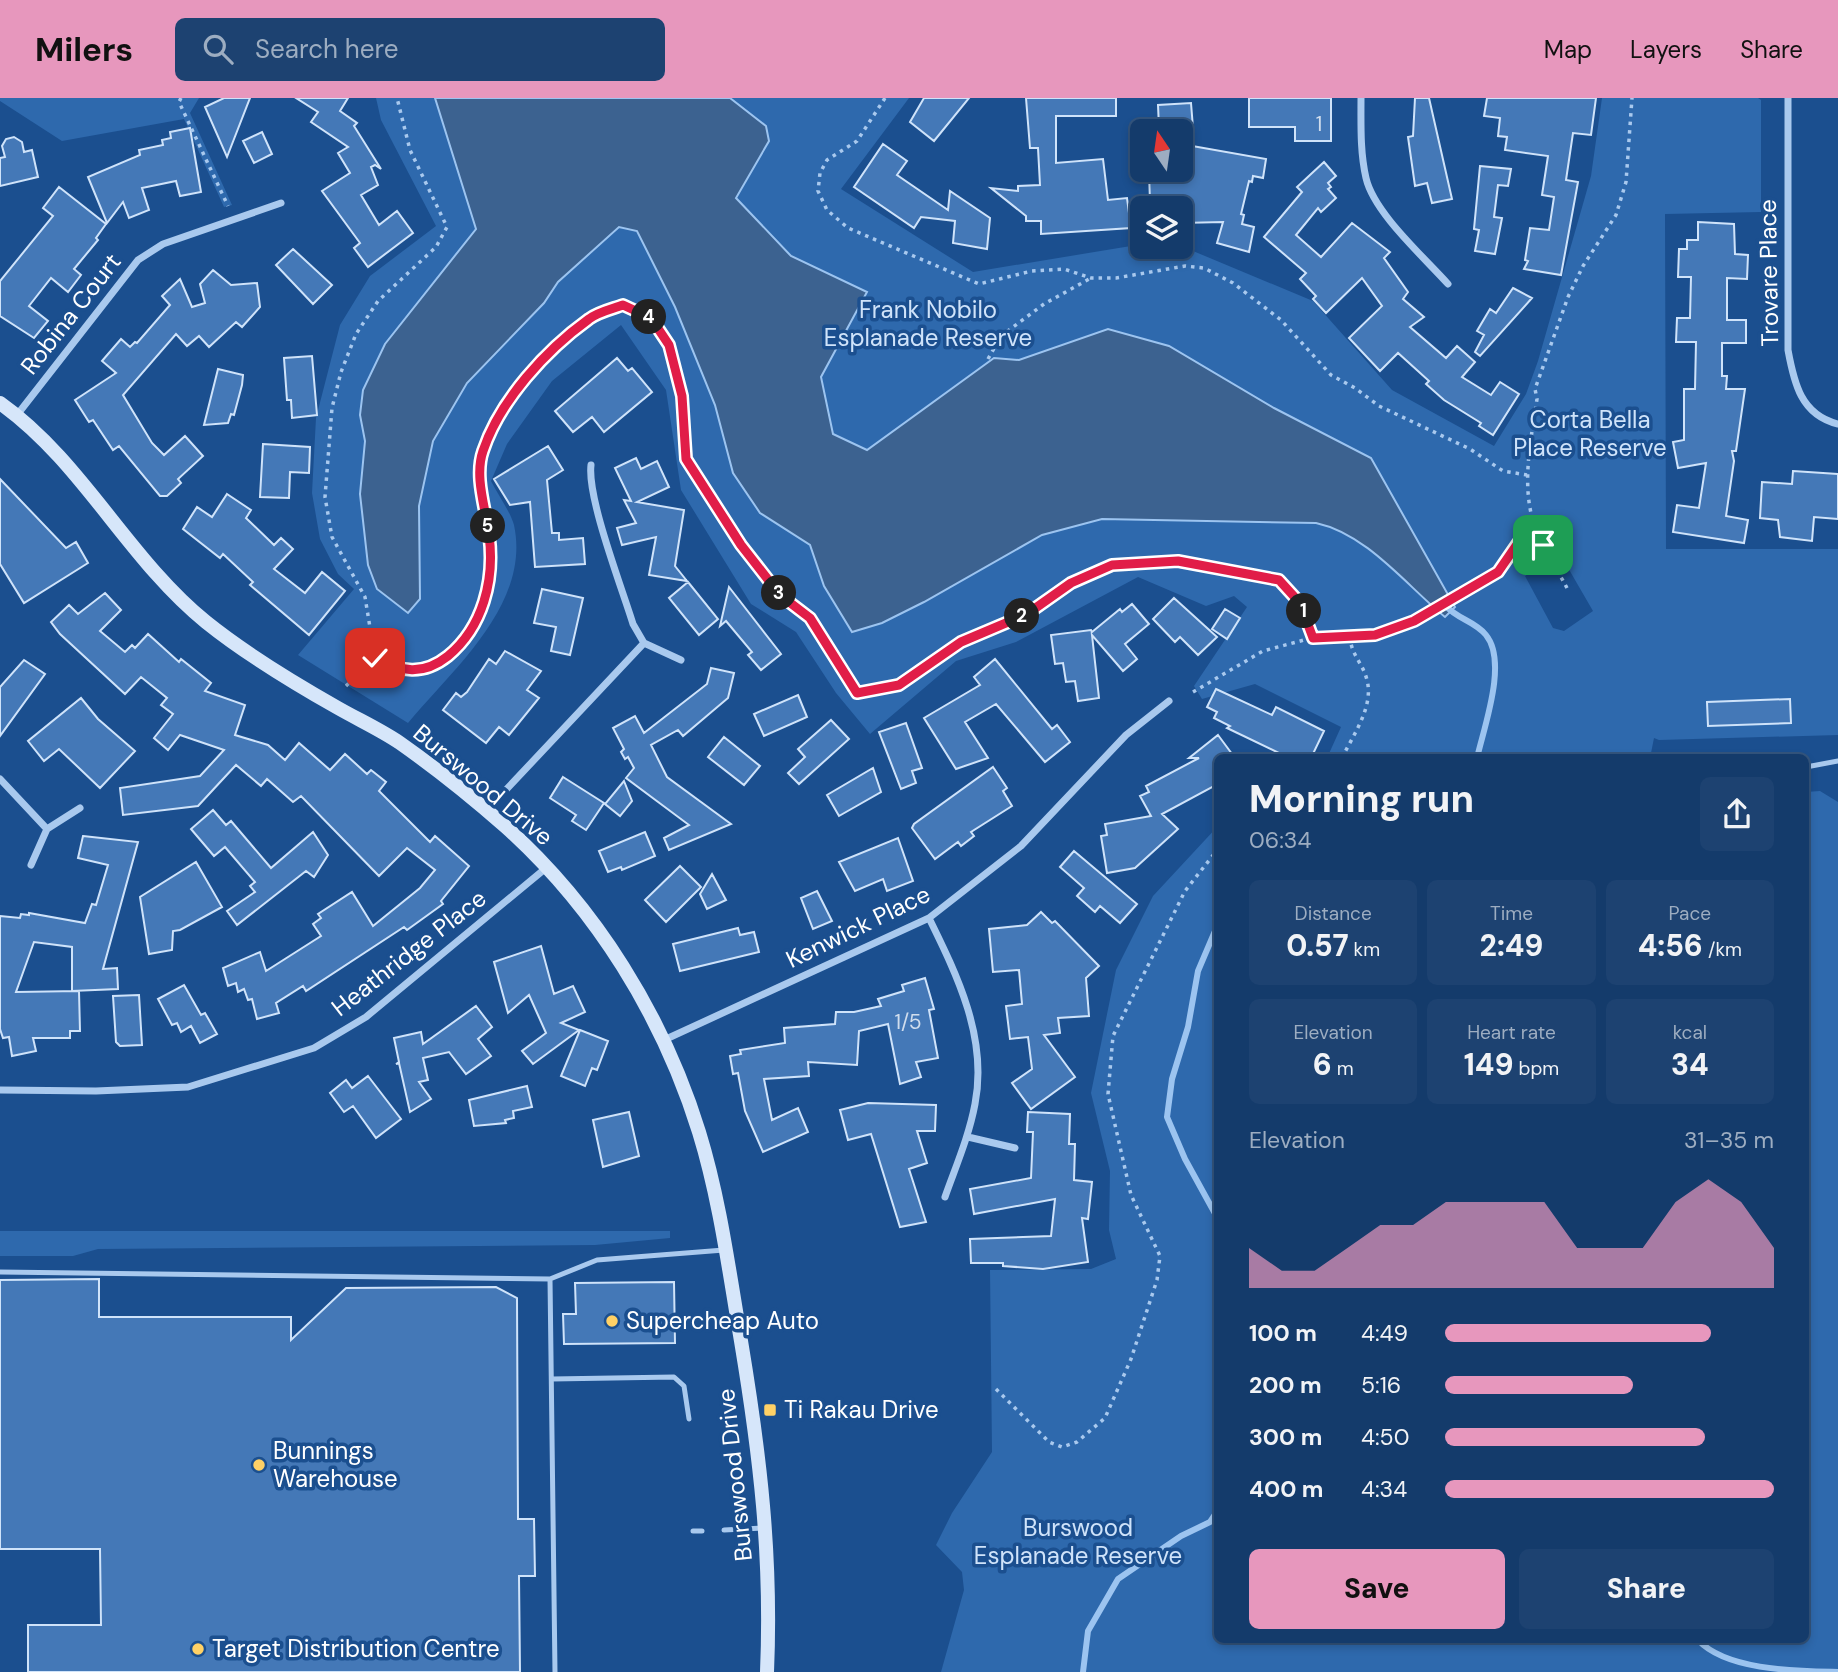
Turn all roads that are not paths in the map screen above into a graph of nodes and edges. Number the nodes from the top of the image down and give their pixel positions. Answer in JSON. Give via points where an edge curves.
{"nodes":[{"id":1,"x":1361,"y":98,"type":"edge"},
{"id":2,"x":1788,"y":98,"type":"edge"},
{"id":3,"x":281,"y":202,"type":"dead end"},
{"id":4,"x":1448,"y":284,"type":"dead end"},
{"id":5,"x":0,"y":403,"type":"edge"},
{"id":6,"x":18,"y":415,"type":"junction"},
{"id":7,"x":1838,"y":424,"type":"edge"},
{"id":8,"x":591,"y":465,"type":"dead end"},
{"id":9,"x":644,"y":643,"type":"junction"},
{"id":10,"x":681,"y":660,"type":"dead end"},
{"id":11,"x":1169,"y":701,"type":"dead end"},
{"id":12,"x":1838,"y":761,"type":"edge"},
{"id":13,"x":1809,"y":766,"type":"edge"},
{"id":14,"x":0,"y":779,"type":"edge"},
{"id":15,"x":80,"y":808,"type":"dead end"},
{"id":16,"x":487,"y":811,"type":"junction"},
{"id":17,"x":47,"y":829,"type":"junction"},
{"id":18,"x":31,"y":864,"type":"dead end"},
{"id":19,"x":546,"y":868,"type":"junction"},
{"id":20,"x":929,"y":918,"type":"junction"},
{"id":21,"x":664,"y":1040,"type":"junction"},
{"id":22,"x":0,"y":1090,"type":"edge"},
{"id":23,"x":968,"y":1137,"type":"junction"},
{"id":24,"x":1016,"y":1148,"type":"dead end"},
{"id":25,"x":945,"y":1197,"type":"dead end"},
{"id":26,"x":726,"y":1250,"type":"junction"},
{"id":27,"x":0,"y":1272,"type":"edge"},
{"id":28,"x":550,"y":1279,"type":"junction"},
{"id":29,"x":552,"y":1379,"type":"junction"},
{"id":30,"x":689,"y":1419,"type":"dead end"},
{"id":31,"x":766,"y":1528,"type":"junction"},
{"id":32,"x":724,"y":1530,"type":"dead end"},
{"id":33,"x":693,"y":1531,"type":"dead end"},
{"id":34,"x":702,"y":1531,"type":"dead end"},
{"id":35,"x":555,"y":1672,"type":"edge"},
{"id":36,"x":767,"y":1672,"type":"edge"}],
"edges":[{"from":1,"to":4,"type":"street","via":[[1366,181],[1379,206]]},
{"from":2,"to":7,"type":"street","name":"Trovare Place","via":[[1788,350],[1793,380],[1806,407]]},
{"from":3,"to":6,"type":"street","name":"Robina Court","via":[[163,244],[138,260]]},
{"from":5,"to":6,"type":"street","name":"Burswood Drive"},
{"from":6,"to":16,"type":"street","name":"Burswood Drive","via":[[204,620],[261,663],[399,742]]},
{"from":8,"to":9,"type":"street","via":[[595,498]]},
{"from":9,"to":10,"type":"street"},
{"from":9,"to":16,"type":"street"},
{"from":11,"to":20,"type":"street","name":"Kenwick Place","via":[[1126,735],[1021,846]]},
{"from":12,"to":13,"type":"lane"},
{"from":14,"to":17,"type":"street"},
{"from":15,"to":17,"type":"street"},
{"from":16,"to":19,"type":"street","name":"Burswood Drive"},
{"from":17,"to":18,"type":"street"},
{"from":19,"to":21,"type":"street","name":"Burswood Drive","via":[[610,947]]},
{"from":19,"to":22,"type":"street","name":"Heathridge Place","via":[[366,1017],[314,1048],[188,1087]]},
{"from":20,"to":21,"type":"street","name":"Kenwick Place"},
{"from":20,"to":23,"type":"street","via":[[972,1017],[976,1100]]},
{"from":21,"to":26,"type":"street","name":"Burswood Drive","via":[[700,1137]]},
{"from":23,"to":24,"type":"street"},
{"from":23,"to":25,"type":"street"},
{"from":26,"to":28,"type":"lane","via":[[597,1260]]},
{"from":26,"to":31,"type":"street","name":"Burswood Drive","via":[[761,1463]]},
{"from":27,"to":28,"type":"lane"},
{"from":28,"to":29,"type":"lane"},
{"from":29,"to":30,"type":"lane","via":[[674,1377],[684,1386]]},
{"from":29,"to":35,"type":"lane"},
{"from":31,"to":32,"type":"lane"},
{"from":31,"to":36,"type":"street","name":"Burswood Drive"},
{"from":33,"to":34,"type":"lane"}]}
